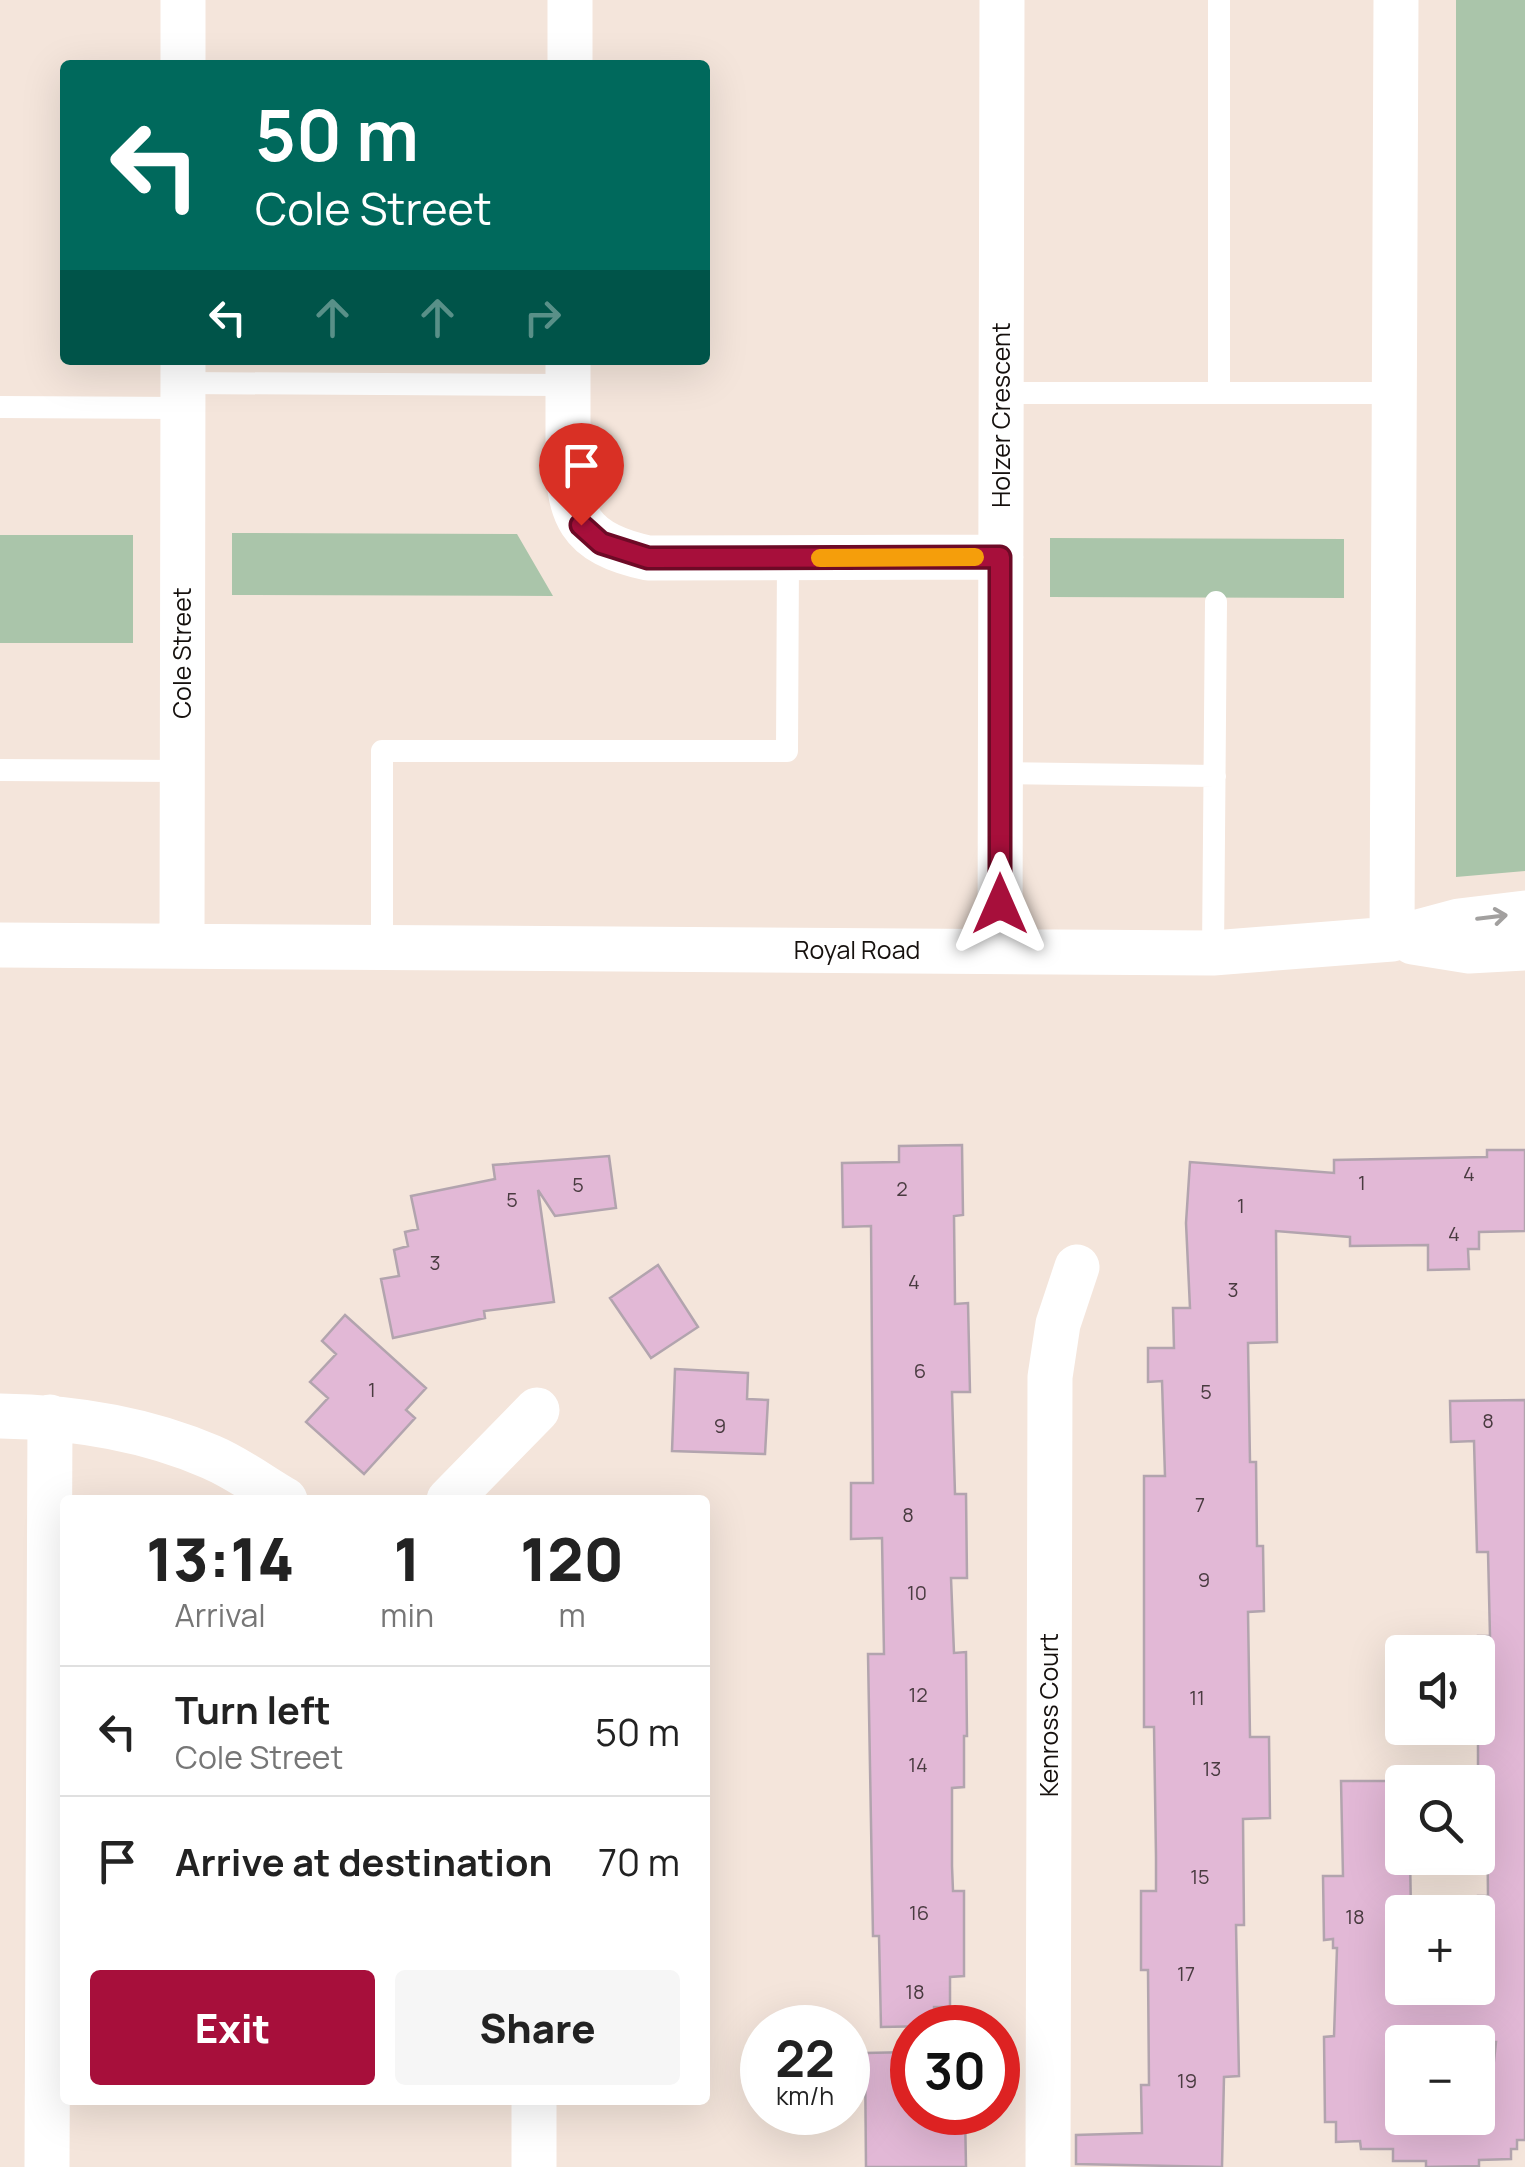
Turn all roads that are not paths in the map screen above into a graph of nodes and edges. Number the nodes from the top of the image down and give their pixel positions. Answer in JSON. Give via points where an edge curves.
{"nodes":[{"id":1,"x":183,"y":0,"type":"edge"},
{"id":2,"x":570,"y":0,"type":"edge"},
{"id":3,"x":1002,"y":0,"type":"edge"},
{"id":4,"x":1220,"y":0,"type":"edge"},
{"id":5,"x":1396,"y":0,"type":"edge"},
{"id":6,"x":183,"y":60,"type":"edge"},
{"id":7,"x":570,"y":60,"type":"edge"},
{"id":8,"x":568,"y":372,"type":"edge"},
{"id":9,"x":183,"y":384,"type":"edge"},
{"id":10,"x":1001,"y":392,"type":"junction"},
{"id":11,"x":1220,"y":392,"type":"junction"},
{"id":12,"x":1393,"y":392,"type":"junction"},
{"id":13,"x":0,"y":407,"type":"edge"},
{"id":14,"x":1000,"y":557,"type":"junction"},
{"id":15,"x":788,"y":558,"type":"junction"},
{"id":16,"x":1216,"y":602,"type":"dead end"},
{"id":17,"x":0,"y":770,"type":"edge"},
{"id":18,"x":182,"y":771,"type":"junction"},
{"id":19,"x":1000,"y":774,"type":"junction"},
{"id":20,"x":1215,"y":776,"type":"junction"},
{"id":21,"x":1525,"y":912,"type":"edge"},
{"id":22,"x":1392,"y":939,"type":"junction"},
{"id":23,"x":0,"y":944,"type":"edge"},
{"id":24,"x":182,"y":945,"type":"junction"},
{"id":25,"x":382,"y":946,"type":"junction"},
{"id":26,"x":1525,"y":948,"type":"edge"},
{"id":27,"x":1000,"y":951,"type":"junction"},
{"id":28,"x":1213,"y":953,"type":"junction"},
{"id":29,"x":1078,"y":1266,"type":"dead end"},
{"id":30,"x":537,"y":1410,"type":"dead end"},
{"id":31,"x":0,"y":1416,"type":"edge"},
{"id":32,"x":50,"y":1417,"type":"junction"},
{"id":33,"x":277,"y":1495,"type":"edge"},
{"id":34,"x":454,"y":1495,"type":"edge"},
{"id":35,"x":534,"y":2105,"type":"edge"},
{"id":36,"x":47,"y":2167,"type":"edge"},
{"id":37,"x":534,"y":2167,"type":"edge"},
{"id":38,"x":1048,"y":2167,"type":"edge"}],
"edges":[{"from":1,"to":6,"type":"street"},
{"from":2,"to":7,"type":"street"},
{"from":3,"to":10,"type":"street","name":"Holzer Crescent"},
{"from":4,"to":11,"type":"lane"},
{"from":5,"to":12,"type":"street"},
{"from":8,"to":9,"type":"lane"},
{"from":8,"to":15,"type":"street","via":[[570,502],[581,525],[601,543],[648,558]]},
{"from":9,"to":13,"type":"lane"},
{"from":9,"to":18,"type":"street","name":"Cole Street"},
{"from":10,"to":11,"type":"lane"},
{"from":10,"to":14,"type":"street","name":"Holzer Crescent"},
{"from":11,"to":12,"type":"lane"},
{"from":12,"to":22,"type":"street"},
{"from":14,"to":15,"type":"street"},
{"from":14,"to":19,"type":"street","name":"Holzer Crescent"},
{"from":15,"to":25,"type":"lane","via":[[788,751],[382,751]]},
{"from":16,"to":20,"type":"lane"},
{"from":17,"to":18,"type":"lane"},
{"from":18,"to":24,"type":"street","name":"Cole Street"},
{"from":19,"to":20,"type":"lane"},
{"from":19,"to":27,"type":"street","name":"Holzer Crescent"},
{"from":20,"to":28,"type":"lane"},
{"from":22,"to":21,"type":"street","name":"Royal Road","one_way":true},
{"from":22,"to":26,"type":"street","name":"Royal Road","via":[[1470,951]]},
{"from":22,"to":28,"type":"street","name":"Royal Road"},
{"from":23,"to":24,"type":"street","name":"Royal Road"},
{"from":24,"to":25,"type":"street","name":"Royal Road"},
{"from":25,"to":27,"type":"street","name":"Royal Road"},
{"from":27,"to":28,"type":"street","name":"Royal Road"},
{"from":29,"to":38,"type":"street","name":"Kenross Court","via":[[1058,1324],[1050,1377]]},
{"from":30,"to":34,"type":"street"},
{"from":31,"to":32,"type":"street"},
{"from":32,"to":33,"type":"street","via":[[143,1432],[214,1458]]},
{"from":32,"to":36,"type":"street"},
{"from":35,"to":37,"type":"street"}]}
